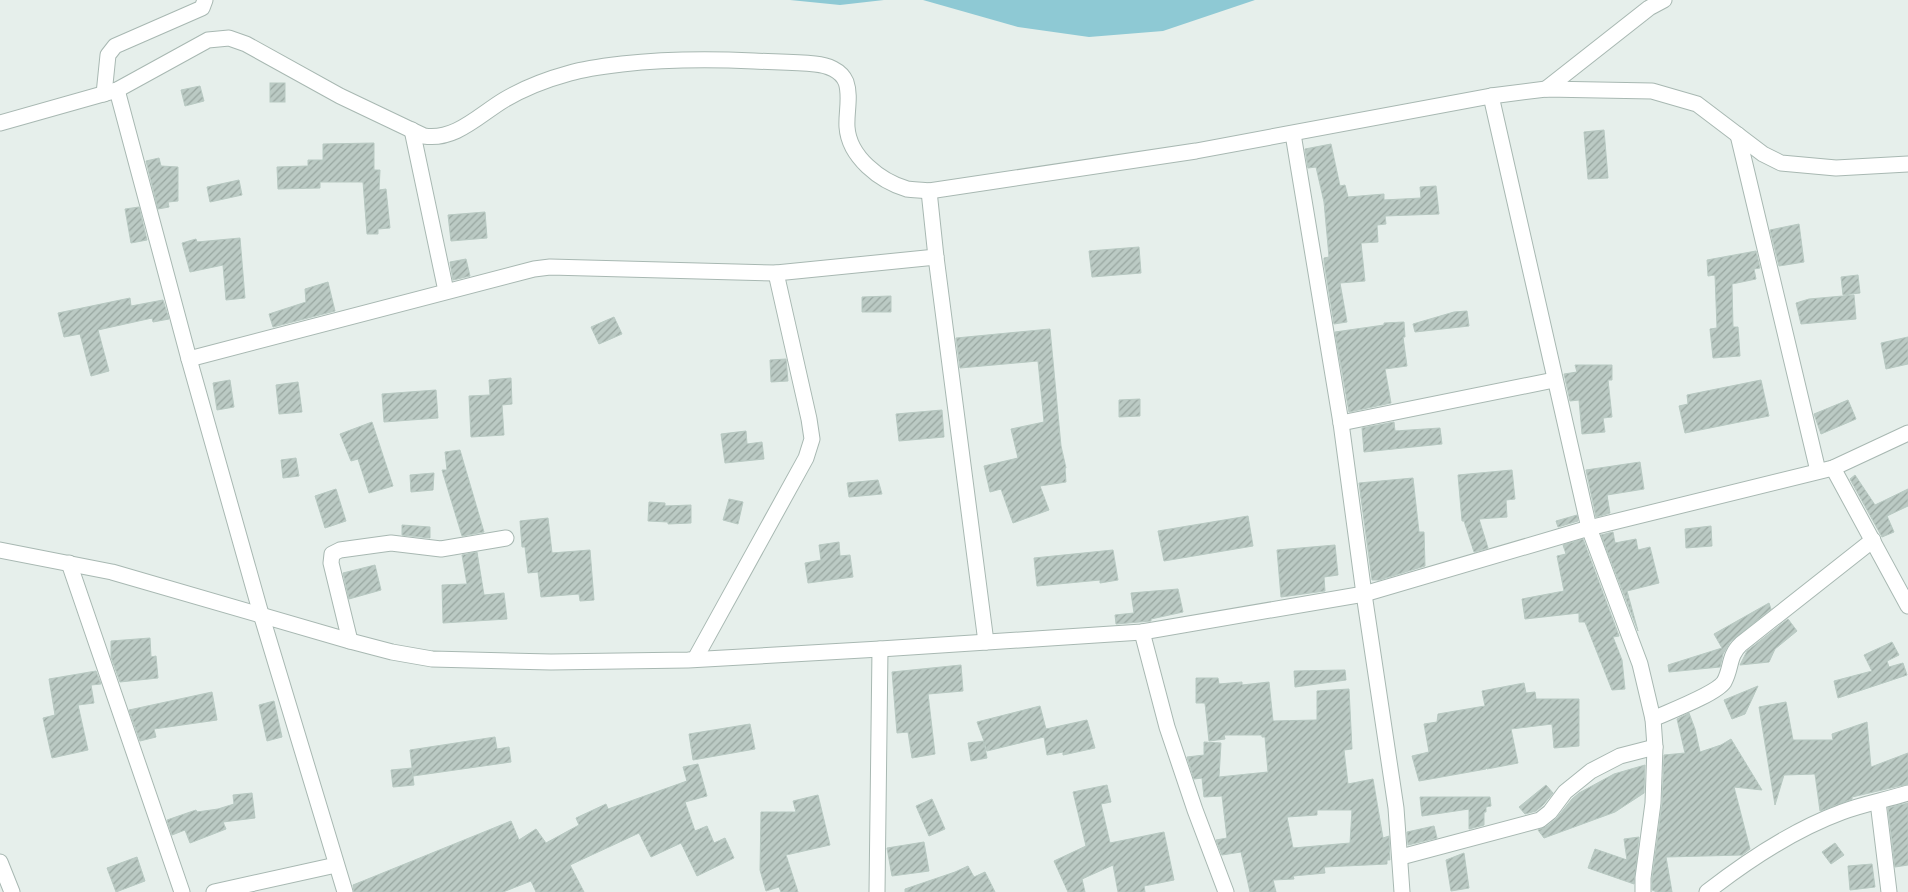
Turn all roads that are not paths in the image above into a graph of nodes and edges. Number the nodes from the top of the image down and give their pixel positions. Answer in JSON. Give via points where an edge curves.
{"nodes":[{"id":1,"x":205,"y":0,"type":"edge"},
{"id":2,"x":1664,"y":0,"type":"edge"},
{"id":3,"x":1546,"y":89,"type":"junction"},
{"id":4,"x":111,"y":92,"type":"junction"},
{"id":5,"x":1491,"y":96,"type":"junction"},
{"id":6,"x":0,"y":123,"type":"edge"},
{"id":7,"x":412,"y":130,"type":"junction"},
{"id":8,"x":1293,"y":134,"type":"junction"},
{"id":9,"x":1738,"y":135,"type":"junction"},
{"id":10,"x":1908,"y":164,"type":"edge"},
{"id":11,"x":929,"y":191,"type":"junction"},
{"id":12,"x":936,"y":257,"type":"junction"},
{"id":13,"x":776,"y":273,"type":"junction"},
{"id":14,"x":446,"y":291,"type":"junction"},
{"id":15,"x":189,"y":359,"type":"junction"},
{"id":16,"x":1554,"y":380,"type":"junction"},
{"id":17,"x":1341,"y":423,"type":"junction"},
{"id":18,"x":1908,"y":434,"type":"edge"},
{"id":19,"x":1825,"y":469,"type":"junction"},
{"id":20,"x":1589,"y":528,"type":"junction"},
{"id":21,"x":506,"y":538,"type":"dead end"},
{"id":22,"x":1873,"y":540,"type":"junction"},
{"id":23,"x":0,"y":550,"type":"edge"},
{"id":24,"x":69,"y":562,"type":"junction"},
{"id":25,"x":1364,"y":594,"type":"junction"},
{"id":26,"x":1908,"y":606,"type":"edge"},
{"id":27,"x":261,"y":614,"type":"junction"},
{"id":28,"x":1142,"y":632,"type":"junction"},
{"id":29,"x":350,"y":641,"type":"junction"},
{"id":30,"x":986,"y":642,"type":"junction"},
{"id":31,"x":880,"y":649,"type":"junction"},
{"id":32,"x":695,"y":659,"type":"junction"},
{"id":33,"x":1653,"y":720,"type":"junction"},
{"id":34,"x":1655,"y":747,"type":"junction"},
{"id":35,"x":1908,"y":793,"type":"edge"},
{"id":36,"x":1878,"y":802,"type":"junction"},
{"id":37,"x":1401,"y":857,"type":"junction"},
{"id":38,"x":0,"y":862,"type":"edge"},
{"id":39,"x":336,"y":865,"type":"junction"},
{"id":40,"x":7,"y":887,"type":"edge"},
{"id":41,"x":182,"y":892,"type":"edge"},
{"id":42,"x":214,"y":892,"type":"edge"},
{"id":43,"x":344,"y":892,"type":"edge"},
{"id":44,"x":876,"y":892,"type":"edge"},
{"id":45,"x":1226,"y":892,"type":"edge"},
{"id":46,"x":1401,"y":892,"type":"edge"},
{"id":47,"x":1643,"y":892,"type":"edge"},
{"id":48,"x":1707,"y":892,"type":"edge"},
{"id":49,"x":1889,"y":892,"type":"edge"}],
"edges":[{"from":1,"to":4,"type":"street","via":[[202,8],[115,46],[108,55]]},
{"from":2,"to":3,"type":"street","via":[[1649,8]]},
{"from":3,"to":5,"type":"street"},
{"from":3,"to":9,"type":"street","via":[[1652,91],[1697,104]]},
{"from":4,"to":6,"type":"street"},
{"from":4,"to":7,"type":"street","via":[[208,40],[229,38]]},
{"from":4,"to":15,"type":"street"},
{"from":5,"to":8,"type":"street"},
{"from":5,"to":16,"type":"street"},
{"from":7,"to":11,"type":"street","via":[[435,138],[448,135],[505,99],[536,84],[571,72],[606,66],[703,59],[816,64],[836,70],[846,81],[847,128],[855,152],[888,181],[908,189]]},
{"from":7,"to":14,"type":"street"},
{"from":8,"to":11,"type":"street"},
{"from":8,"to":17,"type":"street"},
{"from":9,"to":10,"type":"street","via":[[1781,163],[1836,168]]},
{"from":9,"to":19,"type":"street"},
{"from":11,"to":12,"type":"street"},
{"from":12,"to":13,"type":"street"},
{"from":12,"to":30,"type":"street"},
{"from":13,"to":14,"type":"street","via":[[550,267]]},
{"from":13,"to":32,"type":"street","via":[[812,439],[806,458]]},
{"from":14,"to":15,"type":"street"},
{"from":15,"to":27,"type":"street"},
{"from":16,"to":17,"type":"street"},
{"from":16,"to":20,"type":"street"},
{"from":17,"to":25,"type":"street"},
{"from":18,"to":19,"type":"street"},
{"from":19,"to":20,"type":"street"},
{"from":19,"to":22,"type":"street"},
{"from":20,"to":25,"type":"street"},
{"from":20,"to":33,"type":"street","via":[[1640,664]]},
{"from":21,"to":29,"type":"street","via":[[441,548],[392,543],[332,554],[331,563]]},
{"from":22,"to":26,"type":"street"},
{"from":22,"to":33,"type":"street","via":[[1737,647],[1724,682],[1716,690]]},
{"from":23,"to":24,"type":"street"},
{"from":24,"to":27,"type":"street"},
{"from":24,"to":41,"type":"street"},
{"from":25,"to":28,"type":"street"},
{"from":25,"to":37,"type":"street"},
{"from":27,"to":29,"type":"street"},
{"from":27,"to":39,"type":"street"},
{"from":28,"to":30,"type":"street"},
{"from":28,"to":45,"type":"street","via":[[1168,727]]},
{"from":29,"to":32,"type":"street","via":[[432,659],[551,662]]},
{"from":30,"to":31,"type":"street"},
{"from":31,"to":32,"type":"street"},
{"from":31,"to":44,"type":"street"},
{"from":33,"to":34,"type":"street"},
{"from":34,"to":37,"type":"street","via":[[1620,756],[1591,772],[1565,792],[1540,820]]},
{"from":34,"to":47,"type":"street"},
{"from":35,"to":36,"type":"street"},
{"from":36,"to":48,"type":"street","via":[[1842,812],[1800,830]]},
{"from":36,"to":49,"type":"street"},
{"from":37,"to":46,"type":"street"},
{"from":38,"to":40,"type":"street"},
{"from":39,"to":42,"type":"street"},
{"from":39,"to":43,"type":"street"}]}
